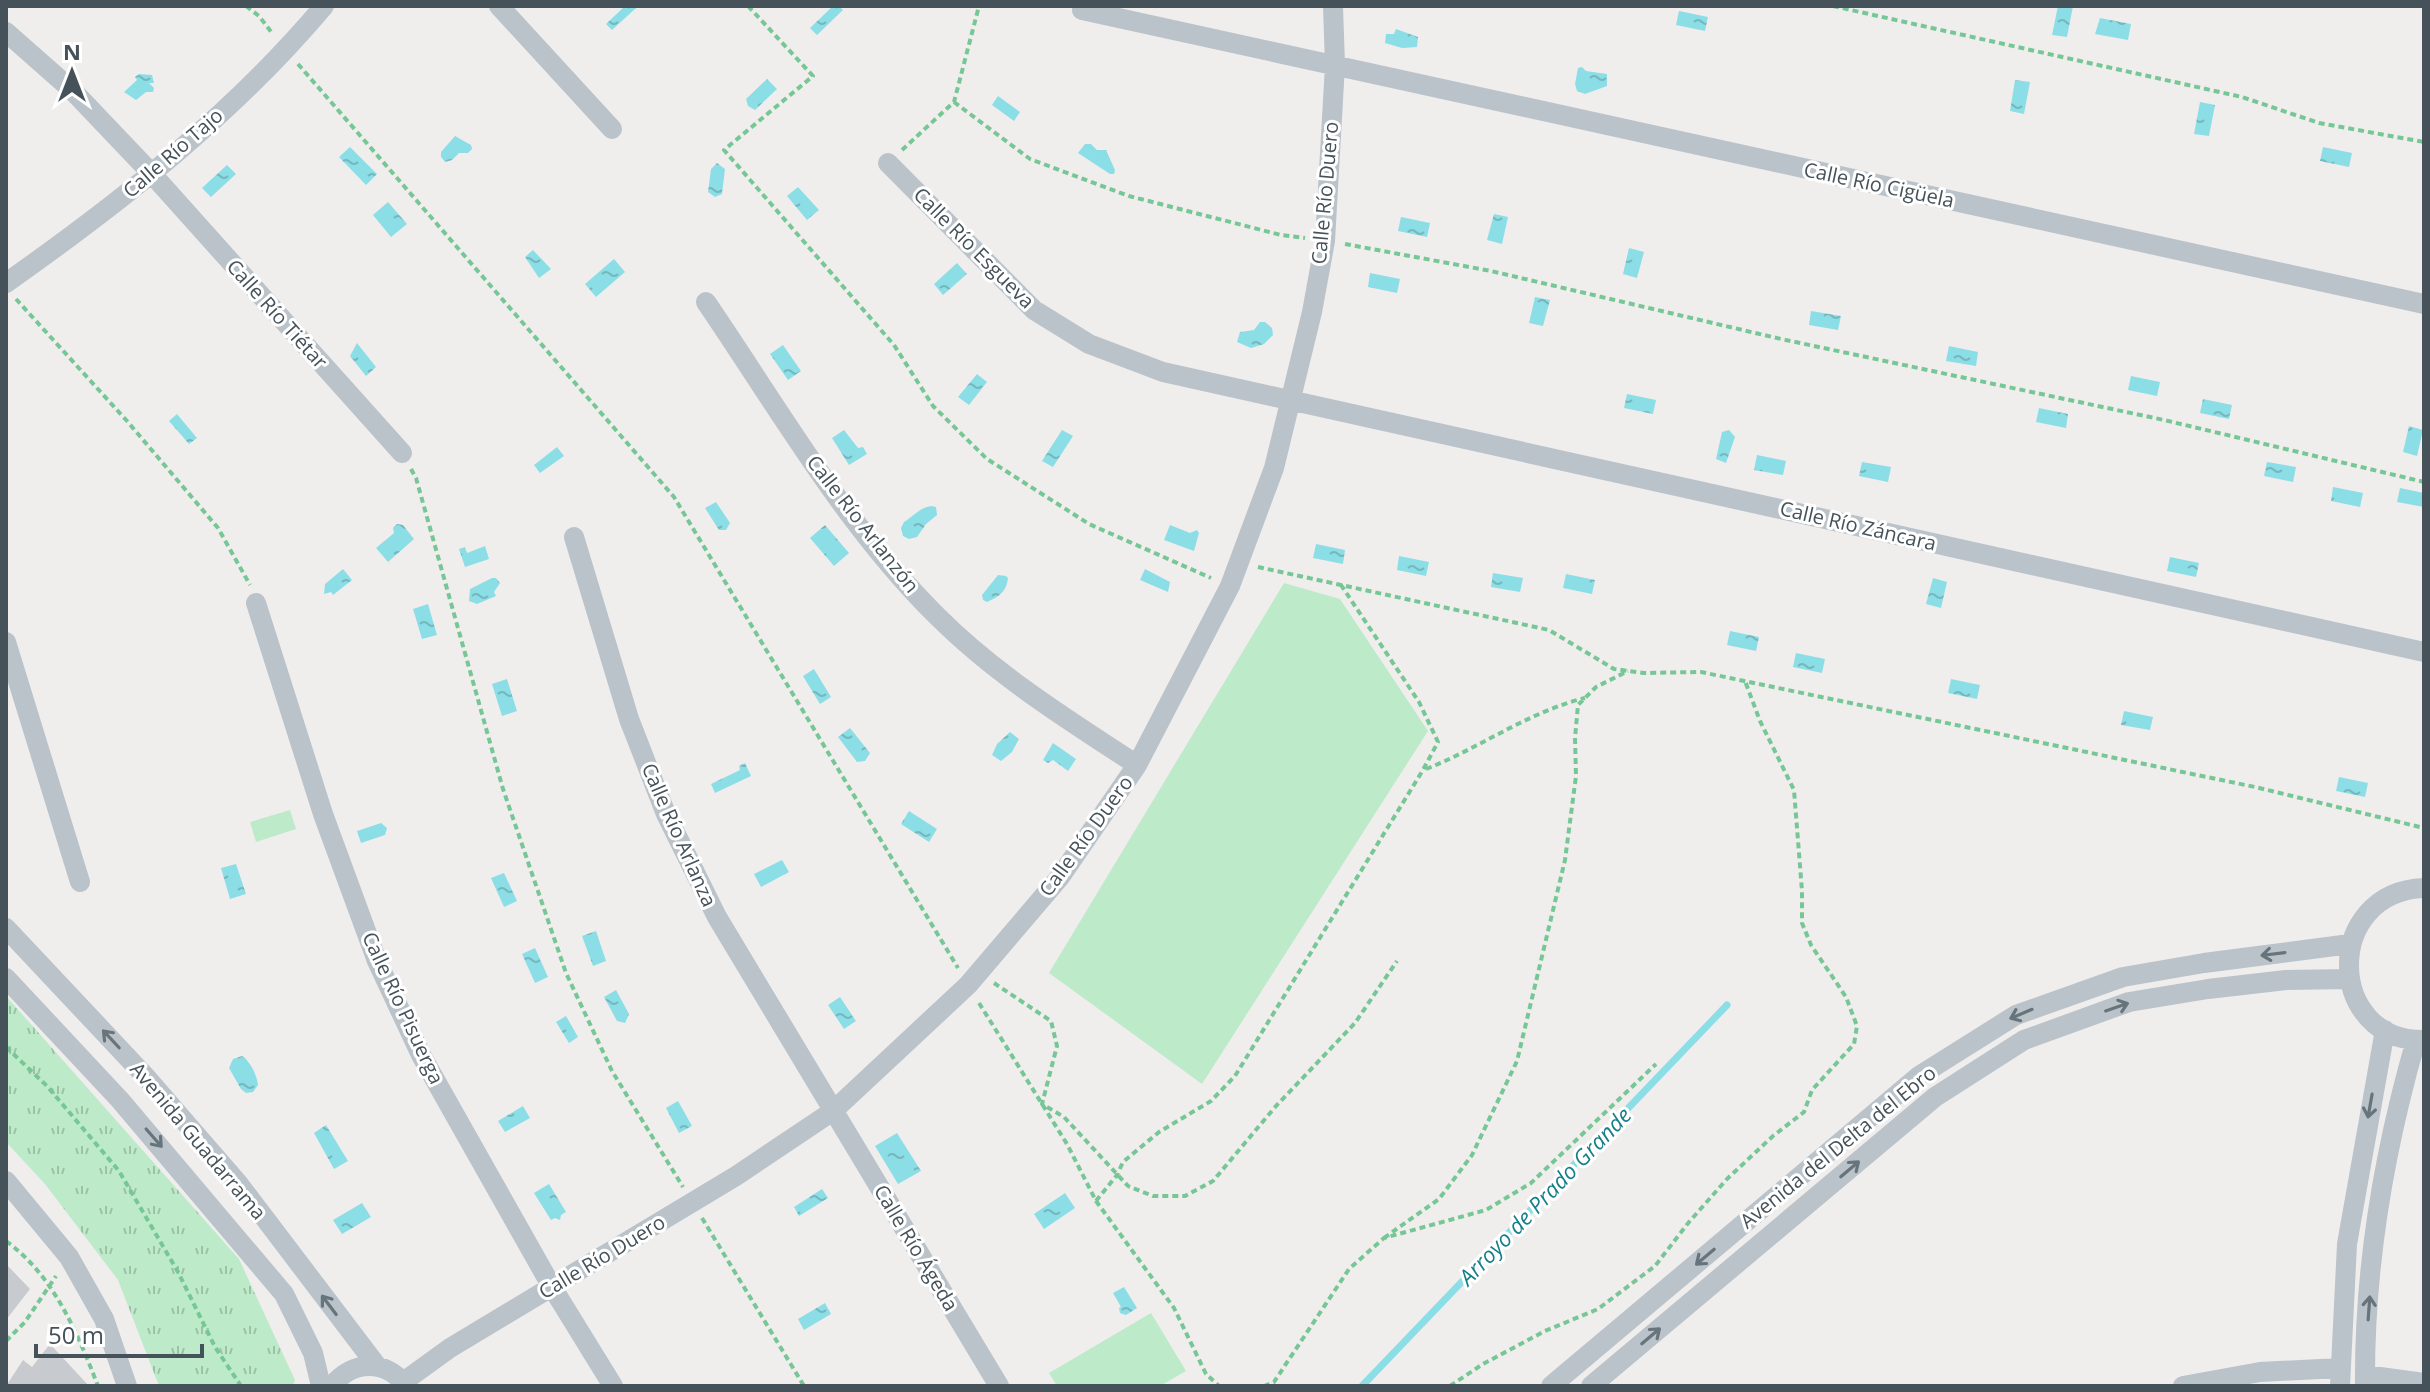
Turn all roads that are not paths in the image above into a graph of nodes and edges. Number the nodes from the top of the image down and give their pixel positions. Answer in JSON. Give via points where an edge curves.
{"nodes":[{"id":1,"x":324,"y":6,"type":"edge"},
{"id":2,"x":499,"y":6,"type":"edge"},
{"id":3,"x":1333,"y":6,"type":"edge"},
{"id":4,"x":1082,"y":10,"type":"dead end"},
{"id":5,"x":6,"y":32,"type":"edge"},
{"id":6,"x":1335,"y":65,"type":"junction"},
{"id":7,"x":612,"y":129,"type":"dead end"},
{"id":8,"x":888,"y":163,"type":"road end"},
{"id":9,"x":152,"y":174,"type":"junction"},
{"id":10,"x":11,"y":291,"type":"edge"},
{"id":11,"x":706,"y":302,"type":"dead end"},
{"id":12,"x":2424,"y":304,"type":"edge"},
{"id":13,"x":1291,"y":400,"type":"junction"},
{"id":14,"x":402,"y":453,"type":"road end"},
{"id":15,"x":574,"y":537,"type":"dead end"},
{"id":16,"x":256,"y":603,"type":"road end"},
{"id":17,"x":6,"y":642,"type":"edge"},
{"id":18,"x":2424,"y":652,"type":"edge"},
{"id":19,"x":1137,"y":765,"type":"junction"},
{"id":20,"x":80,"y":882,"type":"dead end"},
{"id":21,"x":2424,"y":888,"type":"edge"},
{"id":22,"x":6,"y":928,"type":"edge"},
{"id":23,"x":2350,"y":944,"type":"junction"},
{"id":24,"x":6,"y":978,"type":"edge"},
{"id":25,"x":2349,"y":979,"type":"junction"},
{"id":26,"x":2385,"y":1030,"type":"junction"},
{"id":27,"x":2420,"y":1040,"type":"edge"},
{"id":28,"x":833,"y":1111,"type":"junction"},
{"id":29,"x":6,"y":1181,"type":"edge"},
{"id":30,"x":552,"y":1287,"type":"junction"},
{"id":31,"x":377,"y":1366,"type":"junction"},
{"id":32,"x":2340,"y":1377,"type":"edge"},
{"id":33,"x":2365,"y":1380,"type":"edge"},
{"id":34,"x":2424,"y":1383,"type":"edge"},
{"id":35,"x":404,"y":1384,"type":"edge"},
{"id":36,"x":127,"y":1386,"type":"edge"},
{"id":37,"x":321,"y":1386,"type":"edge"},
{"id":38,"x":332,"y":1386,"type":"edge"},
{"id":39,"x":613,"y":1386,"type":"edge"},
{"id":40,"x":999,"y":1386,"type":"edge"},
{"id":41,"x":1551,"y":1386,"type":"edge"},
{"id":42,"x":1591,"y":1386,"type":"edge"},
{"id":43,"x":2183,"y":1386,"type":"edge"}],
"edges":[{"from":1,"to":9,"type":"street","name":"Calle Río Tajo","via":[[286,51]]},
{"from":2,"to":7,"type":"street"},
{"from":3,"to":6,"type":"street","name":"Calle Río Duero"},
{"from":4,"to":6,"type":"street","name":"Calle Río Cigüela"},
{"from":5,"to":9,"type":"street","name":"Calle Río Tiétar","via":[[73,91]]},
{"from":6,"to":12,"type":"street","name":"Calle Río Cigüela"},
{"from":6,"to":13,"type":"street","name":"Calle Río Duero","via":[[1325,241]]},
{"from":8,"to":13,"type":"street","name":"Calle Río Esgueva","via":[[1034,310],[1089,344],[1163,372]]},
{"from":9,"to":10,"type":"street","name":"Calle Río Tajo"},
{"from":9,"to":14,"type":"street","name":"Calle Río Tiétar"},
{"from":11,"to":19,"type":"street","name":"Calle Río Arlanzón","via":[[846,508],[938,617],[1045,705]]},
{"from":13,"to":18,"type":"street","name":"Calle Río Záncara"},
{"from":13,"to":19,"type":"street","name":"Calle Río Duero","via":[[1274,468],[1240,563]]},
{"from":15,"to":28,"type":"street","name":"Calle Río Arlanza","via":[[629,719],[666,814],[717,917]]},
{"from":16,"to":30,"type":"street","name":"Calle Río Pisuerga","via":[[323,814],[377,961],[421,1055]]},
{"from":17,"to":20,"type":"street"},
{"from":19,"to":28,"type":"street","name":"Calle Río Duero","via":[[1060,877],[973,979]]},
{"from":21,"to":23,"type":"street","via":[[2397,892],[2376,904]]},
{"from":31,"to":22,"type":"street","name":"Avenida Guadarrama","one_way":true,"via":[[238,1183]]},
{"from":23,"to":25,"type":"street"},
{"from":23,"to":41,"type":"street","name":"Avenida del Delta del Ebro","one_way":true,"via":[[2123,977],[2016,1015],[1919,1076]]},
{"from":24,"to":37,"type":"street","name":"Avenida Guadarrama","one_way":true,"via":[[120,1100],[284,1294],[313,1353]]},
{"from":25,"to":26,"type":"street","via":[[2356,999]]},
{"from":42,"to":25,"type":"street","name":"Avenida del Delta del Ebro","one_way":true,"via":[[1935,1097],[2024,1040],[2129,1002],[2286,980]]},
{"from":26,"to":27,"type":"street"},
{"from":26,"to":32,"type":"street","one_way":true,"via":[[2347,1244]]},
{"from":33,"to":27,"type":"street","one_way":true,"via":[[2373,1247],[2398,1100]]},
{"from":28,"to":30,"type":"street","name":"Calle Río Duero"},
{"from":28,"to":40,"type":"street","name":"Calle Río Ágeda"},
{"from":29,"to":36,"type":"street","via":[[69,1257],[104,1319]]},
{"from":30,"to":35,"type":"street","name":"Calle Río Duero","via":[[450,1348]]},
{"from":30,"to":39,"type":"street","name":"Calle Río Pisuerga"},
{"from":31,"to":35,"type":"street"},
{"from":31,"to":38,"type":"street","via":[[350,1369]]},
{"from":32,"to":43,"type":"street","via":[[2260,1372]]},
{"from":33,"to":34,"type":"street"}]}
